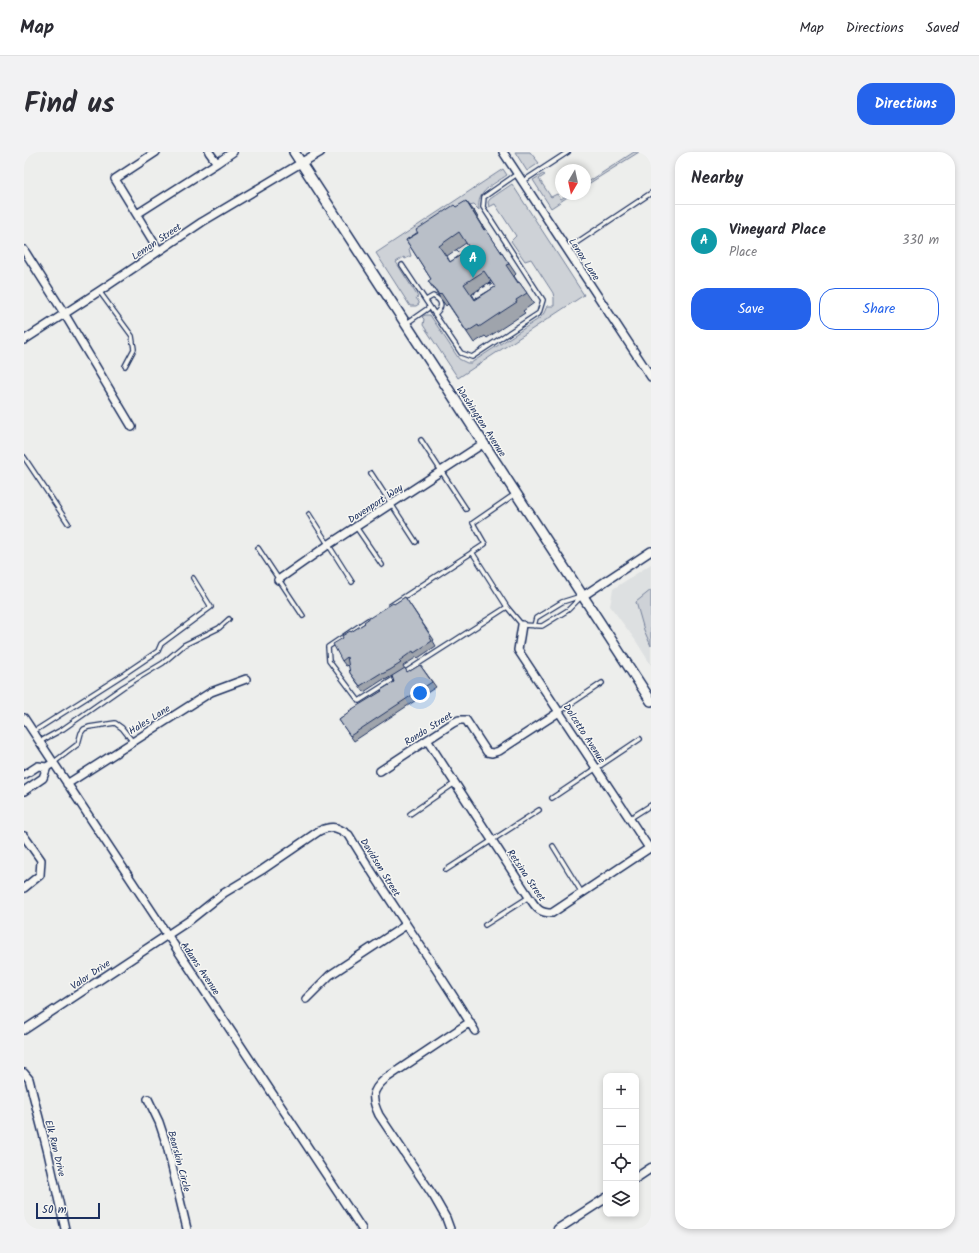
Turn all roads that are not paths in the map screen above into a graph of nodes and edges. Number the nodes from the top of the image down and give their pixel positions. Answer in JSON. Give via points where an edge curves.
{"nodes":[{"id":1,"x":156,"y":152,"type":"edge"},
{"id":2,"x":209,"y":152,"type":"edge"},
{"id":3,"x":234,"y":152,"type":"edge"},
{"id":4,"x":294,"y":152,"type":"edge"},
{"id":5,"x":320,"y":152,"type":"edge"},
{"id":6,"x":503,"y":152,"type":"edge"},
{"id":7,"x":568,"y":152,"type":"edge"},
{"id":8,"x":217,"y":163,"type":"junction"},
{"id":9,"x":301,"y":163,"type":"junction"},
{"id":10,"x":517,"y":174,"type":"junction"},
{"id":11,"x":522,"y":182,"type":"junction"},
{"id":12,"x":651,"y":193,"type":"edge"},
{"id":13,"x":137,"y":214,"type":"junction"},
{"id":14,"x":566,"y":249,"type":"junction"},
{"id":15,"x":24,"y":250,"type":"edge"},
{"id":16,"x":160,"y":251,"type":"junction"},
{"id":17,"x":402,"y":264,"type":"dead end"},
{"id":18,"x":99,"y":291,"type":"junction"},
{"id":19,"x":426,"y":300,"type":"junction"},
{"id":20,"x":430,"y":307,"type":"junction"},
{"id":21,"x":64,"y":313,"type":"junction"},
{"id":22,"x":435,"y":314,"type":"junction"},
{"id":23,"x":406,"y":324,"type":"junction"},
{"id":24,"x":24,"y":340,"type":"edge"},
{"id":25,"x":125,"y":366,"type":"dead end"},
{"id":26,"x":651,"y":377,"type":"edge"},
{"id":27,"x":132,"y":427,"type":"dead end"},
{"id":28,"x":421,"y":440,"type":"dead end"},
{"id":29,"x":484,"y":443,"type":"junction"},
{"id":30,"x":24,"y":457,"type":"edge"},
{"id":31,"x":441,"y":471,"type":"junction"},
{"id":32,"x":371,"y":472,"type":"dead end"},
{"id":33,"x":516,"y":494,"type":"junction"},
{"id":34,"x":392,"y":504,"type":"junction"},
{"id":35,"x":466,"y":509,"type":"dead end"},
{"id":36,"x":309,"y":514,"type":"dead end"},
{"id":37,"x":68,"y":523,"type":"dead end"},
{"id":38,"x":356,"y":527,"type":"junction"},
{"id":39,"x":416,"y":542,"type":"dead end"},
{"id":40,"x":328,"y":545,"type":"junction"},
{"id":41,"x":258,"y":548,"type":"dead end"},
{"id":42,"x":651,"y":551,"type":"edge"},
{"id":43,"x":472,"y":552,"type":"junction"},
{"id":44,"x":382,"y":565,"type":"dead end"},
{"id":45,"x":193,"y":578,"type":"dead end"},
{"id":46,"x":278,"y":580,"type":"junction"},
{"id":47,"x":352,"y":582,"type":"dead end"},
{"id":48,"x":583,"y":596,"type":"junction"},
{"id":49,"x":507,"y":607,"type":"junction"},
{"id":50,"x":387,"y":608,"type":"edge"},
{"id":51,"x":303,"y":616,"type":"dead end"},
{"id":52,"x":374,"y":617,"type":"edge"},
{"id":53,"x":229,"y":619,"type":"dead end"},
{"id":54,"x":522,"y":625,"type":"junction"},
{"id":55,"x":534,"y":626,"type":"junction"},
{"id":56,"x":246,"y":679,"type":"dead end"},
{"id":57,"x":602,"y":683,"type":"dead end"},
{"id":58,"x":651,"y":701,"type":"edge"},
{"id":59,"x":559,"y":712,"type":"junction"},
{"id":60,"x":24,"y":718,"type":"edge"},
{"id":61,"x":33,"y":732,"type":"junction"},
{"id":62,"x":640,"y":739,"type":"dead end"},
{"id":63,"x":427,"y":740,"type":"junction"},
{"id":64,"x":39,"y":742,"type":"junction"},
{"id":65,"x":133,"y":742,"type":"junction"},
{"id":66,"x":50,"y":765,"type":"junction"},
{"id":67,"x":596,"y":768,"type":"junction"},
{"id":68,"x":380,"y":771,"type":"dead end"},
{"id":69,"x":24,"y":775,"type":"edge"},
{"id":70,"x":24,"y":779,"type":"edge"},
{"id":71,"x":455,"y":783,"type":"junction"},
{"id":72,"x":67,"y":784,"type":"junction"},
{"id":73,"x":27,"y":789,"type":"edge"},
{"id":74,"x":552,"y":798,"type":"dead end"},
{"id":75,"x":651,"y":805,"type":"edge"},
{"id":76,"x":539,"y":810,"type":"dead end"},
{"id":77,"x":410,"y":814,"type":"dead end"},
{"id":78,"x":629,"y":819,"type":"junction"},
{"id":79,"x":24,"y":836,"type":"edge"},
{"id":80,"x":492,"y":840,"type":"junction"},
{"id":81,"x":554,"y":846,"type":"dead end"},
{"id":82,"x":650,"y":848,"type":"edge"},
{"id":83,"x":446,"y":870,"type":"dead end"},
{"id":84,"x":24,"y":888,"type":"edge"},
{"id":85,"x":582,"y":893,"type":"junction"},
{"id":86,"x":529,"y":897,"type":"junction"},
{"id":87,"x":406,"y":925,"type":"junction"},
{"id":88,"x":485,"y":925,"type":"dead end"},
{"id":89,"x":167,"y":935,"type":"junction"},
{"id":90,"x":306,"y":999,"type":"dead end"},
{"id":91,"x":470,"y":1022,"type":"junction"},
{"id":92,"x":24,"y":1030,"type":"edge"},
{"id":93,"x":475,"y":1031,"type":"dead end"},
{"id":94,"x":24,"y":1073,"type":"edge"},
{"id":95,"x":148,"y":1099,"type":"dead end"},
{"id":96,"x":651,"y":1168,"type":"edge"},
{"id":97,"x":639,"y":1176,"type":"edge"},
{"id":98,"x":603,"y":1200,"type":"edge"},
{"id":99,"x":65,"y":1229,"type":"edge"},
{"id":100,"x":187,"y":1229,"type":"edge"},
{"id":101,"x":362,"y":1229,"type":"edge"},
{"id":102,"x":450,"y":1229,"type":"edge"},
{"id":103,"x":558,"y":1229,"type":"edge"}],
"edges":[{"from":1,"to":13,"type":"street","via":[[115,178]]},
{"from":2,"to":8,"type":"street"},
{"from":3,"to":8,"type":"street"},
{"from":4,"to":9,"type":"main road","name":"Washington Avenue"},
{"from":5,"to":9,"type":"street"},
{"from":6,"to":10,"type":"street","name":"Lenox Lane"},
{"from":7,"to":11,"type":"lane"},
{"from":8,"to":13,"type":"street"},
{"from":9,"to":16,"type":"street","name":"Lemon Street","via":[[230,204]]},
{"from":9,"to":23,"type":"main road","name":"Washington Avenue"},
{"from":10,"to":11,"type":"street","name":"Lenox Lane"},
{"from":10,"to":22,"type":"lane","via":[[484,197],[484,207],[543,300],[539,313],[472,357],[461,353]]},
{"from":11,"to":14,"type":"street","name":"Lenox Lane"},
{"from":12,"to":14,"type":"lane"},
{"from":13,"to":16,"type":"street"},
{"from":14,"to":26,"type":"street","name":"Lenox Lane"},
{"from":15,"to":21,"type":"street"},
{"from":16,"to":18,"type":"street","name":"Lemon Street"},
{"from":17,"to":19,"type":"lane"},
{"from":18,"to":21,"type":"street","name":"Lemon Street"},
{"from":18,"to":25,"type":"lane","via":[[132,336],[134,349]]},
{"from":19,"to":20,"type":"lane"},
{"from":19,"to":22,"type":"lane","via":[[433,296],[437,297],[441,307]]},
{"from":20,"to":22,"type":"lane"},
{"from":20,"to":23,"type":"lane"},
{"from":21,"to":24,"type":"street","name":"Lemon Street"},
{"from":21,"to":27,"type":"street"},
{"from":23,"to":29,"type":"main road","name":"Washington Avenue"},
{"from":28,"to":31,"type":"lane"},
{"from":29,"to":31,"type":"street","name":"Davenport Way"},
{"from":29,"to":33,"type":"main road","name":"Washington Avenue"},
{"from":30,"to":37,"type":"lane"},
{"from":31,"to":34,"type":"street","name":"Davenport Way"},
{"from":31,"to":35,"type":"lane"},
{"from":32,"to":34,"type":"lane"},
{"from":33,"to":43,"type":"lane","via":[[473,523],[485,544]]},
{"from":33,"to":48,"type":"main road","name":"Washington Avenue"},
{"from":34,"to":38,"type":"street","name":"Davenport Way"},
{"from":34,"to":39,"type":"lane"},
{"from":36,"to":40,"type":"lane"},
{"from":38,"to":40,"type":"street","name":"Davenport Way"},
{"from":38,"to":44,"type":"lane"},
{"from":40,"to":46,"type":"street","name":"Davenport Way"},
{"from":40,"to":47,"type":"lane"},
{"from":41,"to":46,"type":"lane"},
{"from":42,"to":48,"type":"street"},
{"from":43,"to":49,"type":"lane"},
{"from":43,"to":50,"type":"lane"},
{"from":45,"to":61,"type":"lane","via":[[211,607],[162,644],[158,651]]},
{"from":46,"to":51,"type":"lane"},
{"from":48,"to":55,"type":"lane","via":[[568,610],[542,626]]},
{"from":48,"to":55,"type":"lane","via":[[562,602],[536,618]]},
{"from":48,"to":58,"type":"main road","name":"Washington Avenue"},
{"from":49,"to":52,"type":"lane","via":[[359,702],[329,661],[328,647]]},
{"from":49,"to":54,"type":"lane"},
{"from":53,"to":64,"type":"lane","via":[[219,628],[184,645],[63,729]]},
{"from":54,"to":55,"type":"lane"},
{"from":54,"to":59,"type":"street","name":"Dolcetto Avenue","via":[[518,650]]},
{"from":56,"to":65,"type":"street","name":"Hales Lane","via":[[211,692]]},
{"from":57,"to":59,"type":"lane"},
{"from":59,"to":63,"type":"street","name":"Rondo Street","via":[[492,753],[487,752],[466,720],[453,723]]},
{"from":59,"to":67,"type":"street","name":"Dolcetto Avenue"},
{"from":60,"to":61,"type":"street","name":"Adams Avenue"},
{"from":61,"to":64,"type":"street","name":"Adams Avenue"},
{"from":62,"to":67,"type":"lane"},
{"from":63,"to":68,"type":"street","name":"Rondo Street"},
{"from":63,"to":71,"type":"street","name":"Retsina Street"},
{"from":64,"to":66,"type":"street","name":"Adams Avenue"},
{"from":65,"to":66,"type":"lane","via":[[118,724],[89,727],[81,732],[78,744]]},
{"from":65,"to":72,"type":"street","name":"Hales Lane"},
{"from":66,"to":69,"type":"street","via":[[38,766]]},
{"from":66,"to":72,"type":"street","name":"Adams Avenue"},
{"from":66,"to":73,"type":"street","via":[[43,778]]},
{"from":67,"to":74,"type":"lane"},
{"from":67,"to":78,"type":"street","name":"Dolcetto Avenue"},
{"from":70,"to":73,"type":"street"},
{"from":71,"to":77,"type":"lane"},
{"from":71,"to":80,"type":"street","name":"Retsina Street"},
{"from":72,"to":89,"type":"street","name":"Adams Avenue"},
{"from":75,"to":78,"type":"lane"},
{"from":76,"to":80,"type":"lane"},
{"from":78,"to":82,"type":"street","name":"Dolcetto Avenue"},
{"from":79,"to":84,"type":"street","via":[[41,860],[40,875]]},
{"from":80,"to":83,"type":"lane"},
{"from":80,"to":86,"type":"street","name":"Retsina Street"},
{"from":81,"to":85,"type":"lane"},
{"from":82,"to":85,"type":"street","name":"Retsina Street"},
{"from":85,"to":86,"type":"street","name":"Retsina Street","via":[[552,913],[540,911]]},
{"from":86,"to":88,"type":"lane"},
{"from":87,"to":89,"type":"street","name":"Davidson Street","via":[[349,835],[340,828],[330,827],[319,831],[224,893]]},
{"from":87,"to":90,"type":"street","via":[[330,975]]},
{"from":87,"to":91,"type":"street","name":"Davidson Street"},
{"from":89,"to":92,"type":"street","name":"Valor Drive"},
{"from":89,"to":101,"type":"street","name":"Adams Avenue"},
{"from":91,"to":93,"type":"street","name":"Davidson Street"},
{"from":91,"to":102,"type":"street","via":[[385,1079],[377,1086],[373,1095],[373,1104],[379,1115],[434,1197]]},
{"from":94,"to":99,"type":"street","name":"Elk Run Drive","via":[[29,1079]]},
{"from":95,"to":100,"type":"street","name":"Bearskin Circle","via":[[167,1146]]},
{"from":96,"to":97,"type":"street"},
{"from":98,"to":103,"type":"street"}]}
